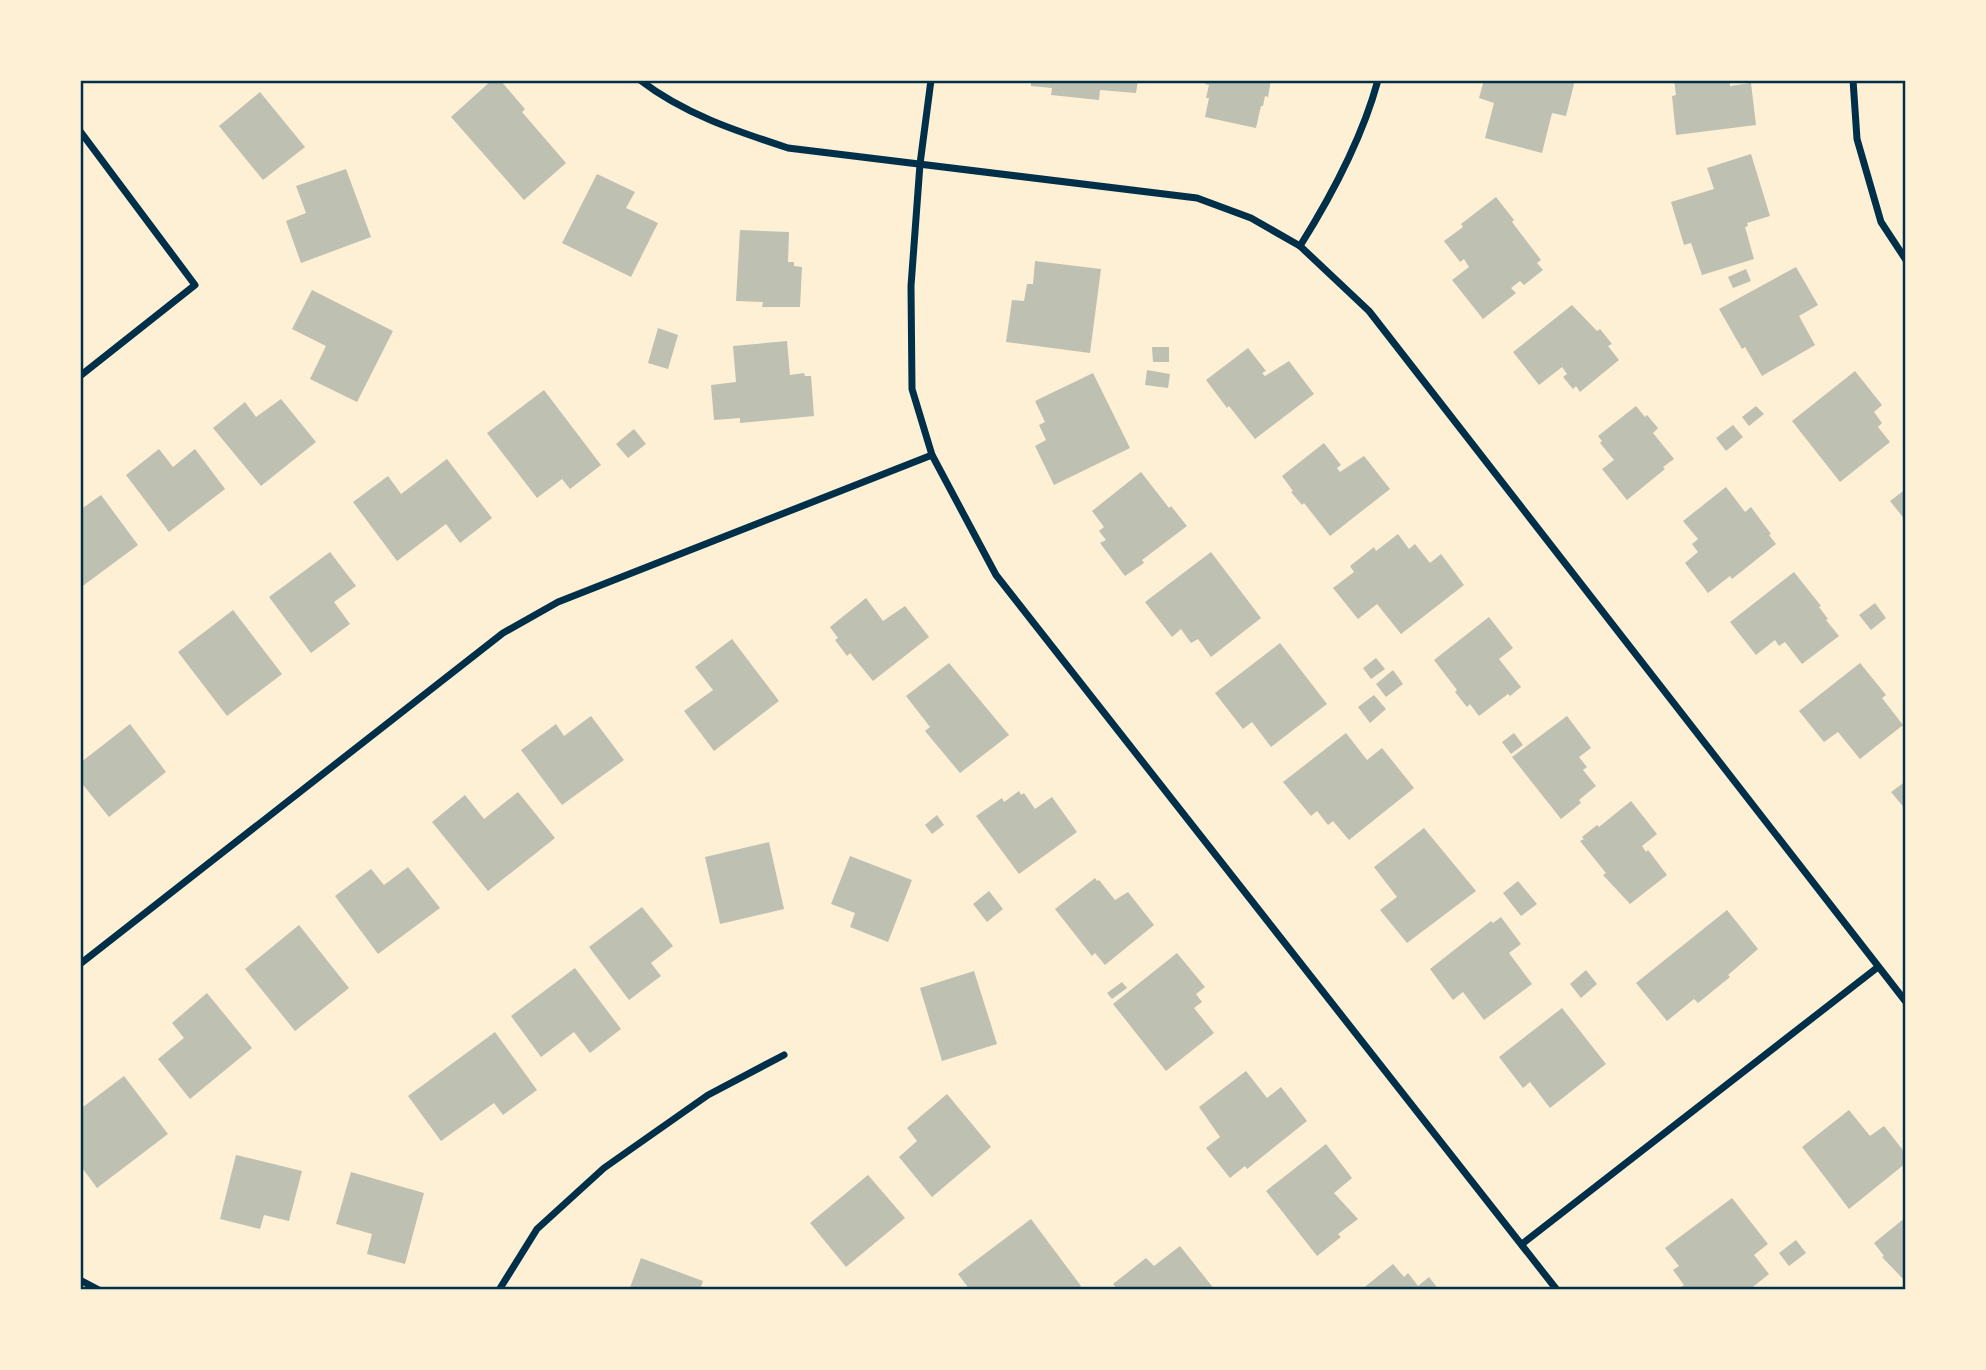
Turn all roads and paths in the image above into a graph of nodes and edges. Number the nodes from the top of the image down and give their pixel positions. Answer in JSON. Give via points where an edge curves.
{"nodes":[{"id":1,"x":640,"y":80,"type":"edge"},
{"id":2,"x":931,"y":80,"type":"edge"},
{"id":3,"x":1378,"y":80,"type":"edge"},
{"id":4,"x":1853,"y":80,"type":"edge"},
{"id":5,"x":80,"y":131,"type":"edge"},
{"id":6,"x":920,"y":164,"type":"junction"},
{"id":7,"x":1300,"y":246,"type":"junction"},
{"id":8,"x":1906,"y":260,"type":"edge"},
{"id":9,"x":80,"y":376,"type":"edge"},
{"id":10,"x":932,"y":455,"type":"junction"},
{"id":11,"x":80,"y":964,"type":"edge"},
{"id":12,"x":1878,"y":967,"type":"junction"},
{"id":13,"x":1906,"y":1002,"type":"edge"},
{"id":14,"x":783,"y":1055,"type":"dead end"},
{"id":15,"x":1522,"y":1244,"type":"junction"},
{"id":16,"x":80,"y":1280,"type":"edge"},
{"id":17,"x":100,"y":1290,"type":"edge"},
{"id":18,"x":499,"y":1290,"type":"edge"},
{"id":19,"x":1557,"y":1290,"type":"edge"}],
"edges":[{"from":1,"to":6,"type":"street","via":[[657,94],[723,128],[788,148]]},
{"from":2,"to":6,"type":"street"},
{"from":3,"to":7,"type":"street","via":[[1367,117]]},
{"from":4,"to":8,"type":"street","via":[[1857,139],[1881,222]]},
{"from":5,"to":9,"type":"street","via":[[195,285]]},
{"from":6,"to":7,"type":"street","via":[[1197,198],[1251,218]]},
{"from":6,"to":10,"type":"street","via":[[911,286],[912,389]]},
{"from":7,"to":12,"type":"street","via":[[1368,311]]},
{"from":10,"to":11,"type":"street","via":[[558,602],[503,633]]},
{"from":10,"to":15,"type":"street","via":[[996,575]]},
{"from":12,"to":13,"type":"street"},
{"from":12,"to":15,"type":"street"},
{"from":14,"to":18,"type":"street","via":[[708,1095],[604,1168],[537,1229]]},
{"from":15,"to":19,"type":"street"},
{"from":16,"to":17,"type":"street"}]}
